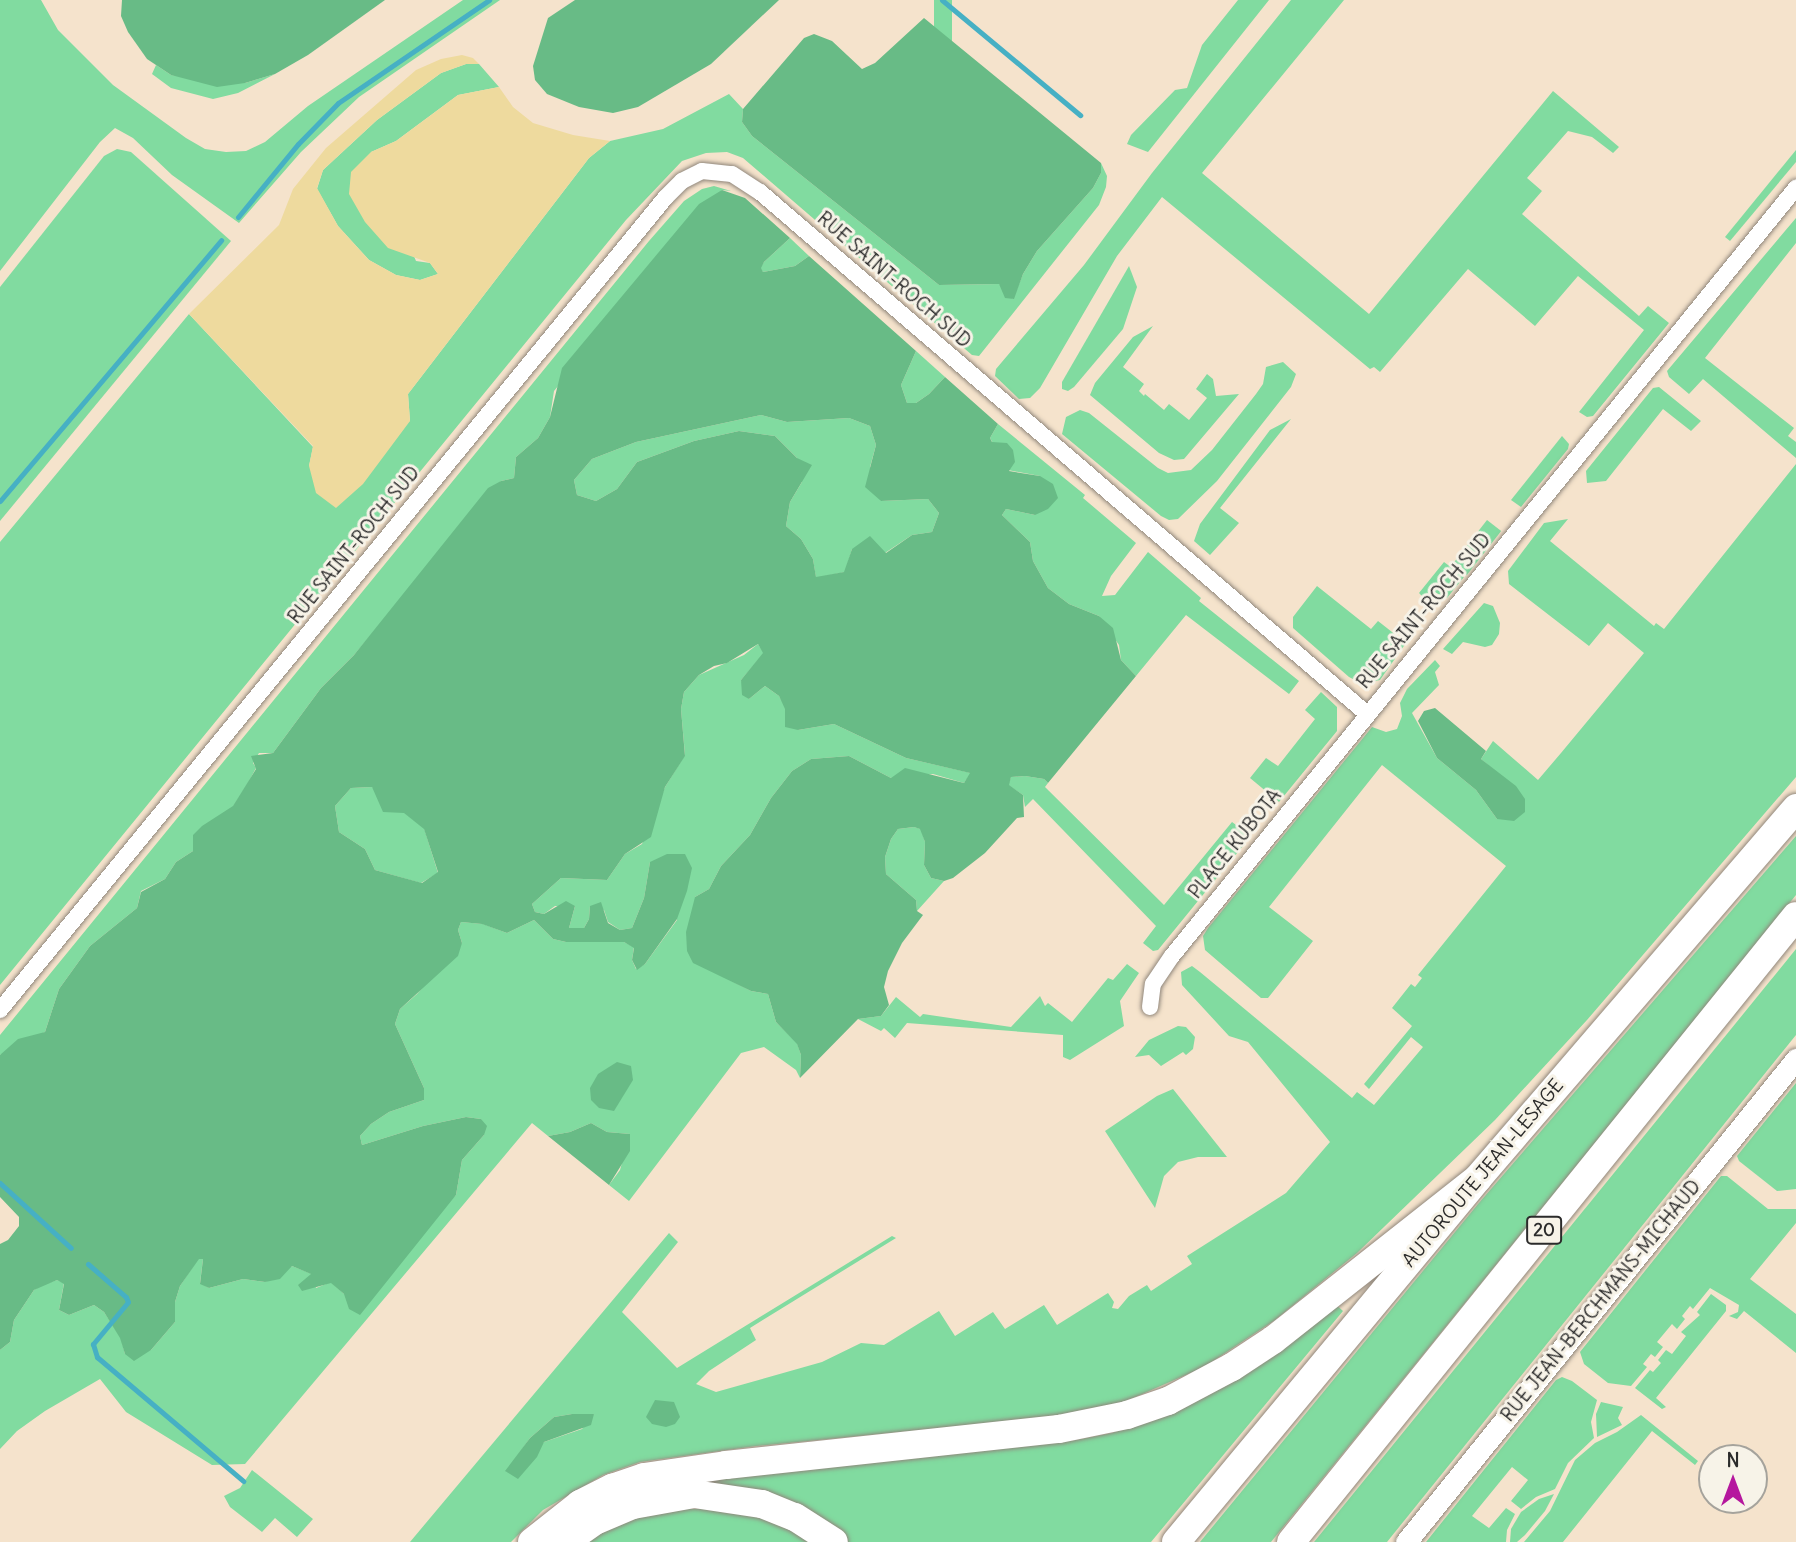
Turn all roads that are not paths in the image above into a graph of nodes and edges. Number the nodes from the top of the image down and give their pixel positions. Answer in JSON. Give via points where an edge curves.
{"nodes":[{"id":1,"x":1796,"y":188,"type":"edge"},
{"id":2,"x":1366,"y":713,"type":"junction"},
{"id":3,"x":1796,"y":808,"type":"edge"},
{"id":4,"x":1796,"y":916,"type":"edge"},
{"id":5,"x":1150,"y":1007,"type":"dead end"},
{"id":6,"x":0,"y":1010,"type":"edge"},
{"id":7,"x":1796,"y":1059,"type":"edge"},
{"id":8,"x":1478,"y":1178,"type":"junction"},
{"id":9,"x":533,"y":1542,"type":"edge"},
{"id":10,"x":565,"y":1542,"type":"edge"},
{"id":11,"x":834,"y":1542,"type":"edge"},
{"id":12,"x":1176,"y":1542,"type":"edge"},
{"id":13,"x":1291,"y":1542,"type":"edge"},
{"id":14,"x":1406,"y":1542,"type":"edge"}],
"edges":[{"from":1,"to":2,"type":"street","name":"RUE SAINT-ROCH SUD"},
{"from":2,"to":5,"type":"street","name":"PLACE KUBOTA","via":[[1158,974]]},
{"from":2,"to":6,"type":"street","name":"RUE SAINT-ROCH SUD","via":[[761,192],[732,174],[702,171],[682,181],[665,198]]},
{"from":3,"to":8,"type":"highway","name":"AUTOROUTE JEAN-LESAGE"},
{"from":4,"to":13,"type":"highway","number":"20"},
{"from":7,"to":14,"type":"street","name":"RUE JEAN-BERCHMANS-MICHAUD"},
{"from":8,"to":9,"type":"highway","via":[[1273,1340],[1168,1401],[1117,1418],[1059,1429],[644,1477],[580,1504]]},
{"from":8,"to":12,"type":"highway","name":"AUTOROUTE JEAN-LESAGE"},
{"from":10,"to":11,"type":"highway","via":[[597,1520],[633,1505],[694,1494],[762,1504],[795,1517]]}]}
